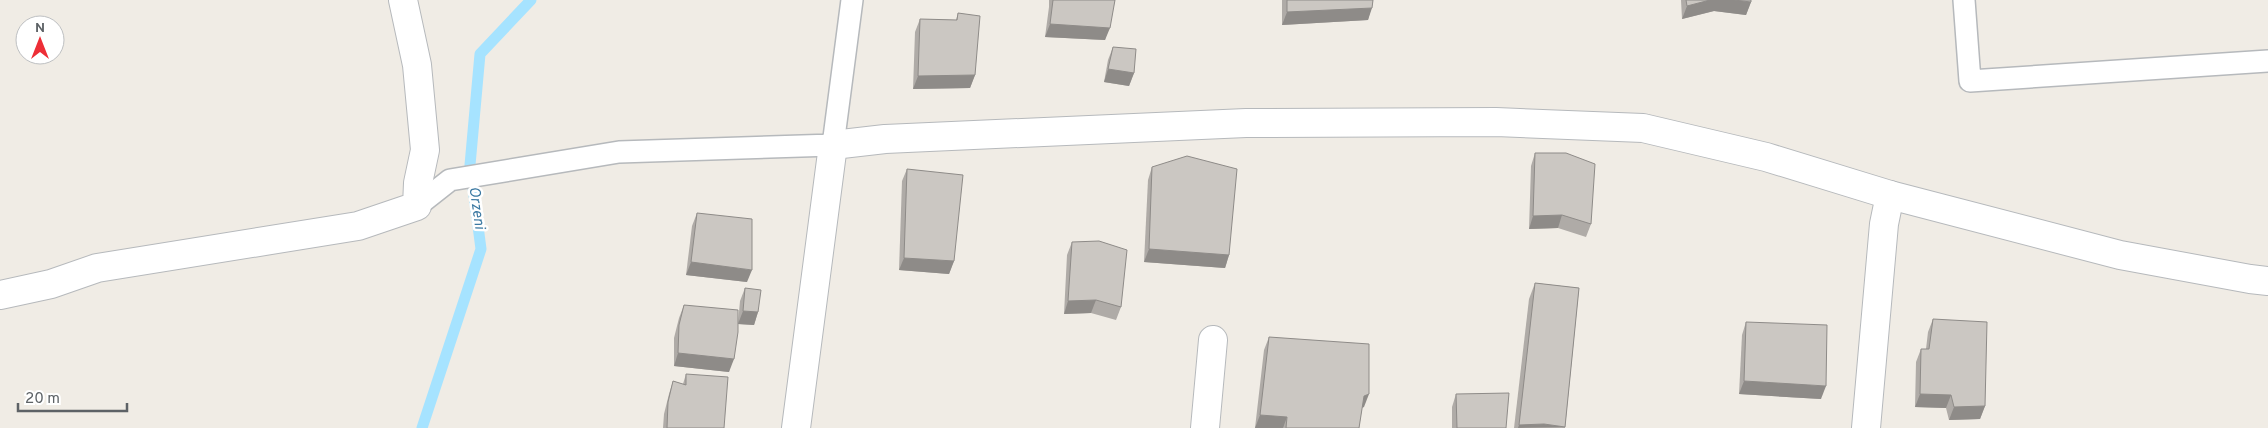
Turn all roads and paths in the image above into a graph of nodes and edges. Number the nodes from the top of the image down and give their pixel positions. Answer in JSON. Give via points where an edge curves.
{"nodes":[{"id":1,"x":403,"y":0,"type":"edge"},
{"id":2,"x":852,"y":0,"type":"edge"},
{"id":3,"x":1964,"y":0,"type":"edge"},
{"id":4,"x":2268,"y":61,"type":"edge"},
{"id":5,"x":833,"y":144,"type":"junction"},
{"id":6,"x":1890,"y":195,"type":"junction"},
{"id":7,"x":417,"y":206,"type":"junction"},
{"id":8,"x":2268,"y":281,"type":"edge"},
{"id":9,"x":0,"y":295,"type":"edge"},
{"id":10,"x":1213,"y":340,"type":"dead end"},
{"id":11,"x":796,"y":428,"type":"edge"},
{"id":12,"x":1205,"y":428,"type":"edge"},
{"id":13,"x":1866,"y":428,"type":"edge"}],
"edges":[{"from":1,"to":7,"type":"street","via":[[417,65],[426,150],[418,183]]},
{"from":2,"to":5,"type":"lane"},
{"from":3,"to":4,"type":"lane","via":[[1970,81]]},
{"from":5,"to":6,"type":"street","via":[[1246,123],[1496,122],[1642,128],[1766,157]]},
{"from":5,"to":7,"type":"lane","via":[[619,152],[450,180]]},
{"from":5,"to":11,"type":"street"},
{"from":6,"to":8,"type":"street","via":[[2120,255]]},
{"from":6,"to":13,"type":"street","via":[[1884,224]]},
{"from":7,"to":9,"type":"street","via":[[358,226],[97,268],[51,284]]},
{"from":10,"to":12,"type":"street"}]}
